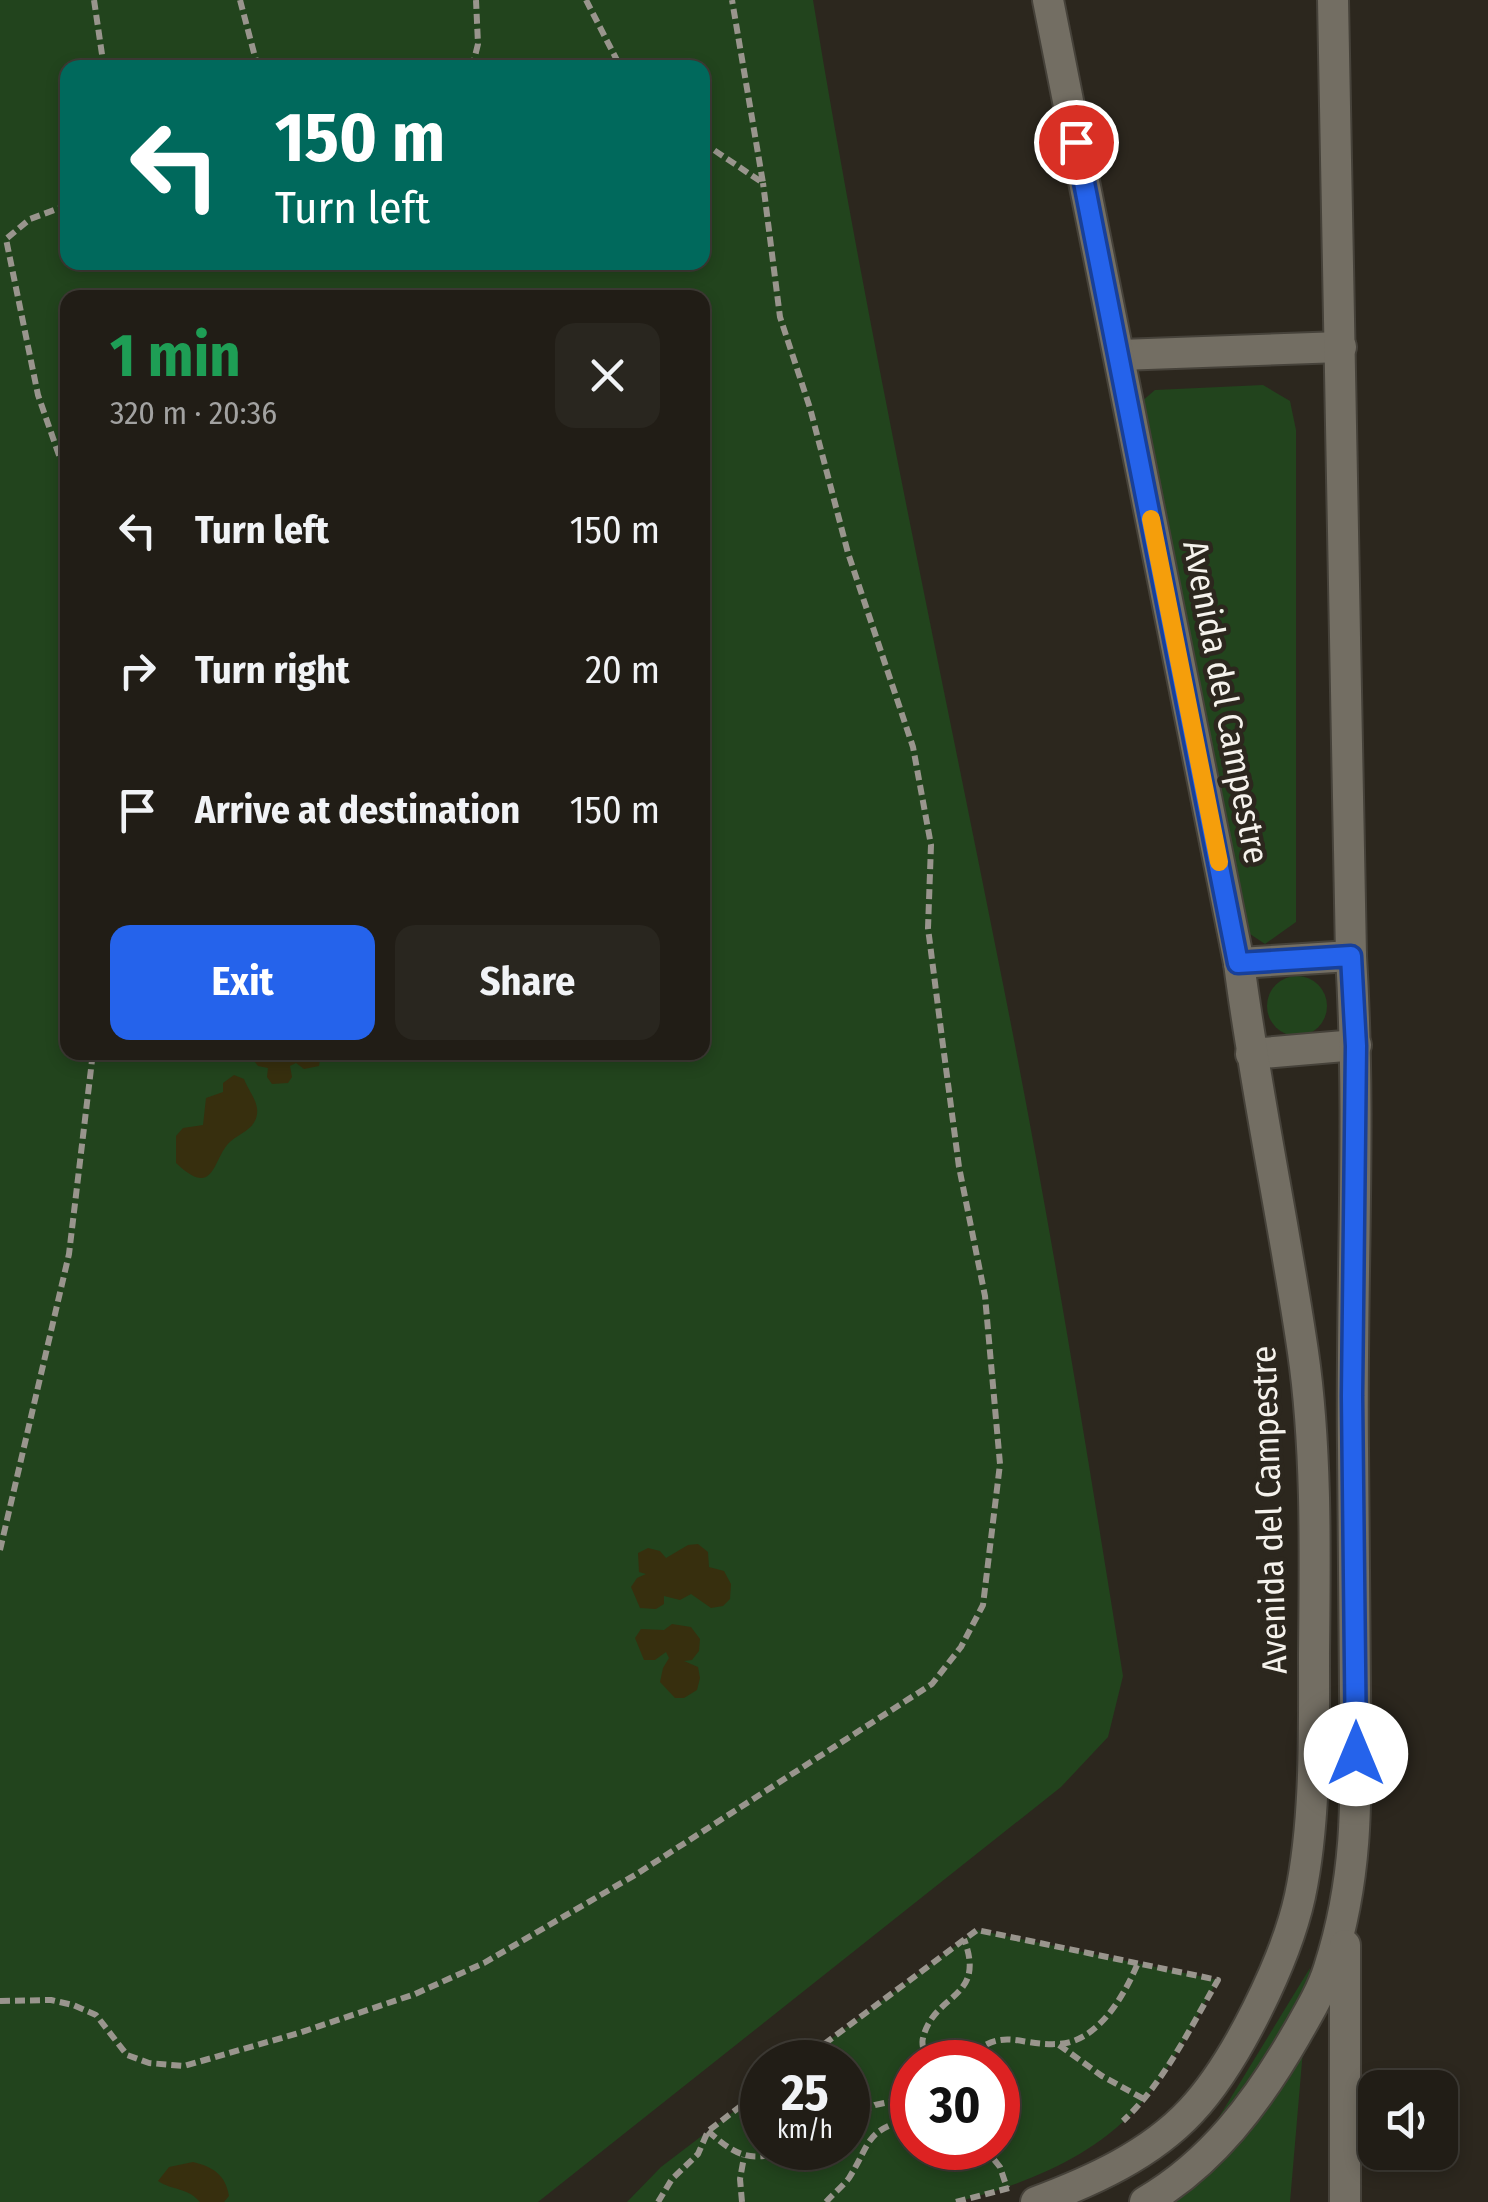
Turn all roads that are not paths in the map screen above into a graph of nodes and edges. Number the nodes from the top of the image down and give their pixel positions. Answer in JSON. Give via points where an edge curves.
{"nodes":[{"id":1,"x":1048,"y":0,"type":"edge"},
{"id":2,"x":1333,"y":0,"type":"edge"},
{"id":3,"x":1341,"y":347,"type":"junction"},
{"id":4,"x":1120,"y":355,"type":"junction"},
{"id":5,"x":1351,"y":956,"type":"junction"},
{"id":6,"x":1238,"y":963,"type":"junction"},
{"id":7,"x":1356,"y":1046,"type":"junction"},
{"id":8,"x":1251,"y":1054,"type":"junction"},
{"id":9,"x":1356,"y":1834,"type":"junction"},
{"id":10,"x":1306,"y":1836,"type":"junction"},
{"id":11,"x":1345,"y":1913,"type":"junction"},
{"id":12,"x":1029,"y":2192,"type":"edge"},
{"id":13,"x":1146,"y":2202,"type":"edge"},
{"id":14,"x":1345,"y":2202,"type":"edge"}],
"edges":[{"from":1,"to":4,"type":"street","name":"Avenida del Campestre"},
{"from":2,"to":3,"type":"street"},
{"from":3,"to":4,"type":"street"},
{"from":3,"to":5,"type":"street"},
{"from":4,"to":6,"type":"street","name":"Avenida del Campestre"},
{"from":5,"to":6,"type":"street"},
{"from":5,"to":7,"type":"street"},
{"from":6,"to":8,"type":"street","name":"Avenida del Campestre"},
{"from":7,"to":8,"type":"street"},
{"from":7,"to":9,"type":"street"},
{"from":8,"to":10,"type":"street","name":"Avenida del Campestre","via":[[1309,1416],[1314,1760]]},
{"from":9,"to":10,"type":"street"},
{"from":9,"to":11,"type":"street"},
{"from":10,"to":12,"type":"street","name":"Avenida del Campestre","via":[[1300,1896],[1282,1953],[1256,2012],[1192,2110],[1139,2154],[1076,2187]]},
{"from":11,"to":13,"type":"street","via":[[1328,1972],[1267,2084],[1220,2143]]},
{"from":11,"to":14,"type":"street"}]}
